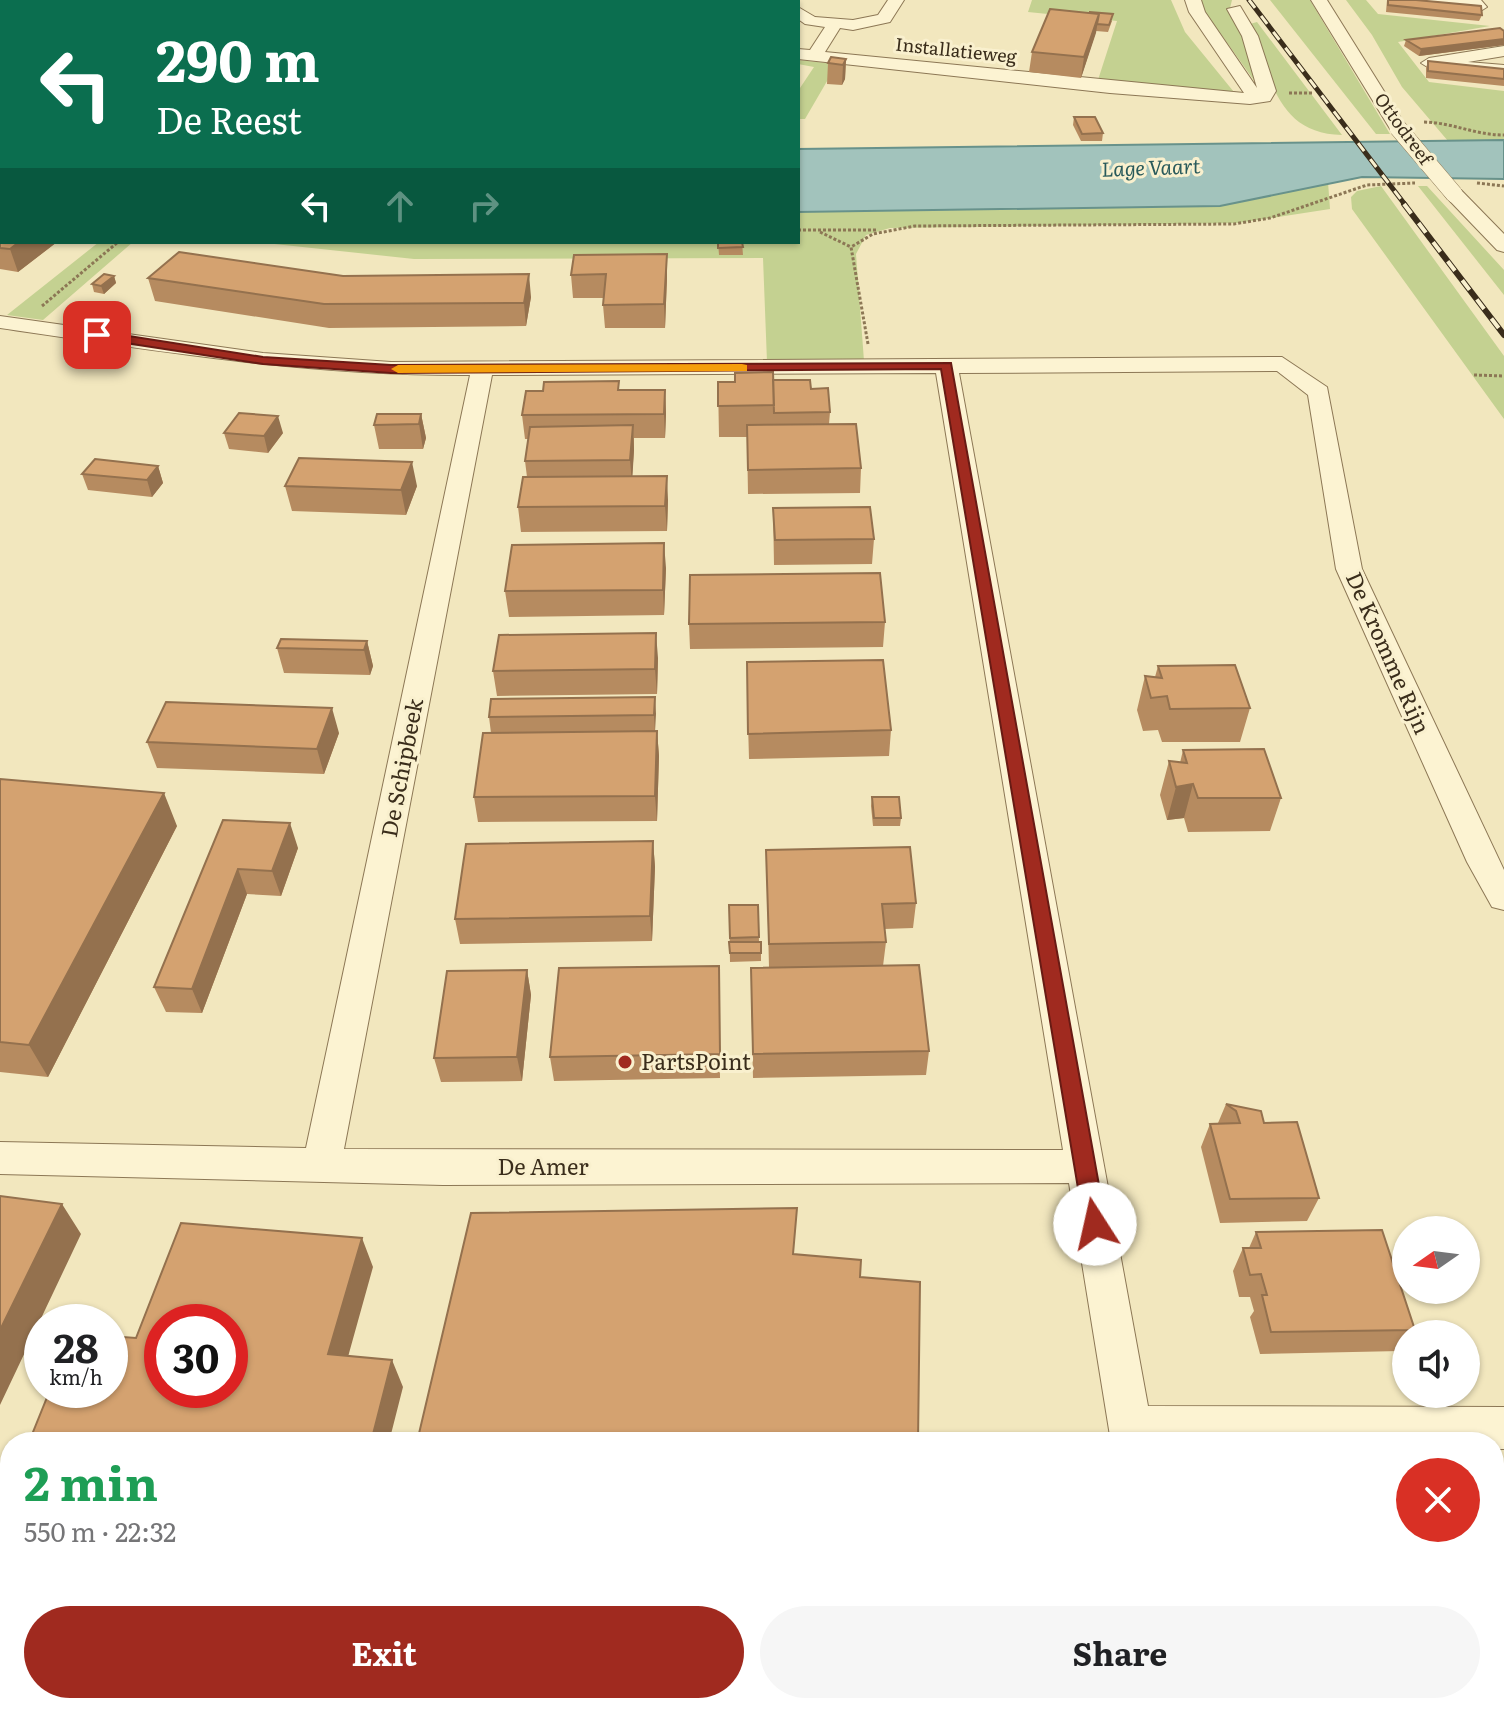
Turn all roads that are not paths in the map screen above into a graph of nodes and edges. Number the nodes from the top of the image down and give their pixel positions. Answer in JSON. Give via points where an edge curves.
{"nodes":[{"id":1,"x":896,"y":0,"type":"edge"},
{"id":2,"x":1193,"y":0,"type":"edge"},
{"id":3,"x":1319,"y":0,"type":"edge"},
{"id":4,"x":1412,"y":0,"type":"edge"},
{"id":5,"x":1473,"y":0,"type":"edge"},
{"id":6,"x":1235,"y":9,"type":"dead end"},
{"id":7,"x":800,"y":12,"type":"edge"},
{"id":8,"x":836,"y":23,"type":"junction"},
{"id":9,"x":1504,"y":51,"type":"edge"},
{"id":10,"x":806,"y":55,"type":"edge"},
{"id":11,"x":1504,"y":70,"type":"edge"},
{"id":12,"x":1250,"y":99,"type":"junction"},
{"id":13,"x":1504,"y":246,"type":"edge"},
{"id":14,"x":10,"y":323,"type":"edge"},
{"id":15,"x":946,"y":365,"type":"junction"},
{"id":16,"x":482,"y":370,"type":"junction"},
{"id":17,"x":1504,"y":898,"type":"edge"},
{"id":18,"x":0,"y":1158,"type":"edge"},
{"id":19,"x":322,"y":1165,"type":"junction"},
{"id":20,"x":1085,"y":1166,"type":"junction"},
{"id":21,"x":1504,"y":1428,"type":"edge"},
{"id":22,"x":1131,"y":1432,"type":"edge"},
{"id":23,"x":1291,"y":1432,"type":"edge"}],
"edges":[{"from":1,"to":8,"type":"street","via":[[884,19]]},
{"from":2,"to":12,"type":"street","via":[[1247,82],[1254,95]]},
{"from":3,"to":13,"type":"street","name":"Ottodreef","bridge":true,"via":[[1398,128]]},
{"from":4,"to":5,"type":"street","via":[[1479,7]]},
{"from":6,"to":12,"type":"street","via":[[1250,36],[1267,91],[1264,97]]},
{"from":7,"to":8,"type":"street","via":[[811,21]]},
{"from":8,"to":10,"type":"street"},
{"from":9,"to":11,"type":"street","via":[[1429,63]]},
{"from":10,"to":12,"type":"street","name":"Installatieweg"},
{"from":14,"to":16,"type":"street","name":"De Kromme Rijn","via":[[263,360]]},
{"from":15,"to":16,"type":"street","name":"De Kromme Rijn"},
{"from":15,"to":17,"type":"street","name":"De Kromme Rijn","via":[[1282,364],[1319,392],[1349,569]]},
{"from":15,"to":20,"type":"street"},
{"from":16,"to":19,"type":"street","name":"De Schipbeek"},
{"from":18,"to":19,"type":"street","name":"De Amer"},
{"from":19,"to":20,"type":"street","name":"De Amer"},
{"from":20,"to":22,"type":"street"},
{"from":21,"to":23,"type":"street"}]}
